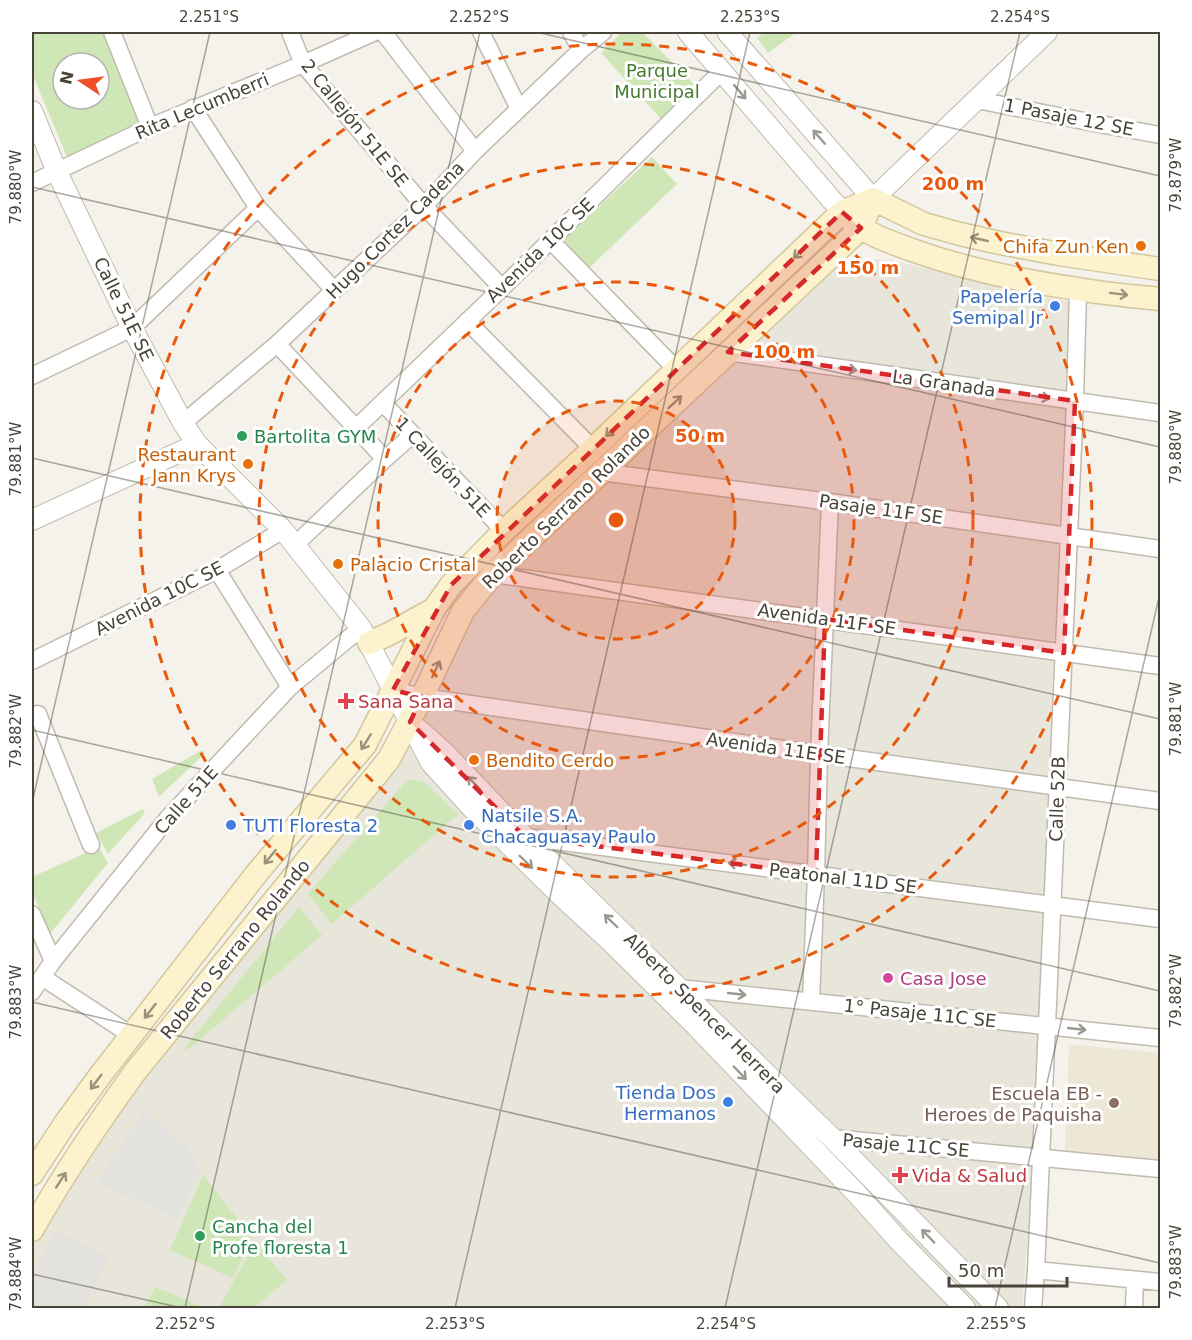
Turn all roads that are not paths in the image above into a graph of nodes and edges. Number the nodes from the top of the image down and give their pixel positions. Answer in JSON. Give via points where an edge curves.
{"nodes":[{"id":1,"x":112,"y":32,"type":"edge"},
{"id":2,"x":290,"y":32,"type":"edge"},
{"id":3,"x":375,"y":32,"type":"edge"},
{"id":4,"x":383,"y":32,"type":"edge"},
{"id":5,"x":481,"y":32,"type":"edge"},
{"id":6,"x":570,"y":32,"type":"edge"},
{"id":7,"x":603,"y":32,"type":"edge"},
{"id":8,"x":688,"y":32,"type":"edge"},
{"id":9,"x":727,"y":32,"type":"edge"},
{"id":10,"x":1047,"y":32,"type":"edge"},
{"id":11,"x":581,"y":50,"type":"junction"},
{"id":12,"x":303,"y":64,"type":"junction"},
{"id":13,"x":722,"y":71,"type":"junction"},
{"id":14,"x":977,"y":100,"type":"junction"},
{"id":15,"x":193,"y":108,"type":"junction"},
{"id":16,"x":519,"y":109,"type":"junction"},
{"id":17,"x":32,"y":111,"type":"edge"},
{"id":18,"x":150,"y":127,"type":"junction"},
{"id":19,"x":1161,"y":135,"type":"edge"},
{"id":20,"x":475,"y":151,"type":"junction"},
{"id":21,"x":57,"y":171,"type":"junction"},
{"id":22,"x":32,"y":183,"type":"edge"},
{"id":23,"x":873,"y":199,"type":"junction"},
{"id":24,"x":424,"y":206,"type":"junction"},
{"id":25,"x":258,"y":208,"type":"junction"},
{"id":26,"x":842,"y":212,"type":"junction"},
{"id":27,"x":861,"y":228,"type":"junction"},
{"id":28,"x":550,"y":240,"type":"junction"},
{"id":29,"x":1161,"y":269,"type":"edge"},
{"id":30,"x":502,"y":288,"type":"junction"},
{"id":31,"x":334,"y":290,"type":"junction"},
{"id":32,"x":1078,"y":290,"type":"junction"},
{"id":33,"x":1161,"y":300,"type":"edge"},
{"id":34,"x":467,"y":321,"type":"junction"},
{"id":35,"x":132,"y":328,"type":"junction"},
{"id":36,"x":277,"y":344,"type":"junction"},
{"id":37,"x":728,"y":352,"type":"junction"},
{"id":38,"x":676,"y":369,"type":"junction"},
{"id":39,"x":32,"y":376,"type":"edge"},
{"id":40,"x":1075,"y":401,"type":"junction"},
{"id":41,"x":383,"y":403,"type":"junction"},
{"id":42,"x":1161,"y":413,"type":"edge"},
{"id":43,"x":183,"y":423,"type":"junction"},
{"id":44,"x":356,"y":428,"type":"junction"},
{"id":45,"x":412,"y":435,"type":"junction"},
{"id":46,"x":197,"y":444,"type":"junction"},
{"id":47,"x":592,"y":449,"type":"junction"},
{"id":48,"x":385,"y":459,"type":"junction"},
{"id":49,"x":601,"y":472,"type":"junction"},
{"id":50,"x":830,"y":502,"type":"junction"},
{"id":51,"x":32,"y":520,"type":"edge"},
{"id":52,"x":504,"y":531,"type":"junction"},
{"id":53,"x":1069,"y":536,"type":"junction"},
{"id":54,"x":290,"y":537,"type":"junction"},
{"id":55,"x":1161,"y":549,"type":"edge"},
{"id":56,"x":217,"y":570,"type":"junction"},
{"id":57,"x":493,"y":574,"type":"junction"},
{"id":58,"x":434,"y":609,"type":"junction"},
{"id":59,"x":825,"y":619,"type":"junction"},
{"id":60,"x":365,"y":636,"type":"junction"},
{"id":61,"x":1064,"y":653,"type":"junction"},
{"id":62,"x":32,"y":661,"type":"edge"},
{"id":63,"x":1161,"y":666,"type":"edge"},
{"id":64,"x":290,"y":687,"type":"junction"},
{"id":65,"x":393,"y":690,"type":"junction"},
{"id":66,"x":422,"y":697,"type":"junction"},
{"id":67,"x":32,"y":717,"type":"edge"},
{"id":68,"x":410,"y":722,"type":"junction"},
{"id":69,"x":819,"y":754,"type":"junction"},
{"id":70,"x":1057,"y":787,"type":"junction"},
{"id":71,"x":1161,"y":801,"type":"edge"},
{"id":72,"x":525,"y":837,"type":"junction"},
{"id":73,"x":91,"y":845,"type":"dead end"},
{"id":74,"x":816,"y":874,"type":"junction"},
{"id":75,"x":1053,"y":905,"type":"junction"},
{"id":76,"x":32,"y":914,"type":"edge"},
{"id":77,"x":1161,"y":919,"type":"edge"},
{"id":78,"x":52,"y":961,"type":"junction"},
{"id":79,"x":42,"y":977,"type":"junction"},
{"id":80,"x":679,"y":988,"type":"junction"},
{"id":81,"x":32,"y":992,"type":"edge"},
{"id":82,"x":811,"y":1002,"type":"junction"},
{"id":83,"x":1047,"y":1026,"type":"junction"},
{"id":84,"x":131,"y":1035,"type":"junction"},
{"id":85,"x":1161,"y":1038,"type":"edge"},
{"id":86,"x":832,"y":1138,"type":"junction"},
{"id":87,"x":1041,"y":1157,"type":"junction"},
{"id":88,"x":1161,"y":1169,"type":"edge"},
{"id":89,"x":32,"y":1174,"type":"edge"},
{"id":90,"x":32,"y":1230,"type":"edge"},
{"id":91,"x":1036,"y":1270,"type":"junction"},
{"id":92,"x":1136,"y":1280,"type":"junction"},
{"id":93,"x":1161,"y":1282,"type":"edge"},
{"id":94,"x":965,"y":1308,"type":"edge"},
{"id":95,"x":998,"y":1308,"type":"edge"},
{"id":96,"x":1033,"y":1308,"type":"edge"},
{"id":97,"x":1134,"y":1308,"type":"edge"}],
"edges":[{"from":1,"to":18,"type":"street"},
{"from":2,"to":12,"type":"street","name":"2 Callejón 51E SE"},
{"from":3,"to":12,"type":"street","name":"Rita Lecumberri"},
{"from":4,"to":20,"type":"street"},
{"from":5,"to":16,"type":"street"},
{"from":6,"to":11,"type":"street"},
{"from":7,"to":11,"type":"street","name":"Hugo Cortez Cadena"},
{"from":8,"to":13,"type":"street"},
{"from":23,"to":9,"type":"street","one_way":true},
{"from":10,"to":14,"type":"street","name":"Roberto Serrano Rolando"},
{"from":11,"to":16,"type":"street","name":"Hugo Cortez Cadena"},
{"from":12,"to":15,"type":"street","name":"Rita Lecumberri"},
{"from":12,"to":24,"type":"street","name":"2 Callejón 51E SE"},
{"from":13,"to":26,"type":"street","one_way":true},
{"from":13,"to":28,"type":"street","name":"Avenida 10C SE"},
{"from":14,"to":19,"type":"street","name":"1 Pasaje 12 SE"},
{"from":14,"to":23,"type":"street","name":"Roberto Serrano Rolando"},
{"from":15,"to":18,"type":"street","name":"Rita Lecumberri"},
{"from":15,"to":25,"type":"street"},
{"from":16,"to":20,"type":"street","name":"Hugo Cortez Cadena"},
{"from":17,"to":21,"type":"street"},
{"from":18,"to":21,"type":"street","name":"Rita Lecumberri"},
{"from":20,"to":24,"type":"street","name":"Hugo Cortez Cadena"},
{"from":21,"to":22,"type":"street","name":"Rita Lecumberri"},
{"from":21,"to":35,"type":"street","name":"Calle 51E SE"},
{"from":23,"to":26,"type":"main road","name":"Roberto Serrano Rolando"},
{"from":23,"to":27,"type":"main road","name":"Roberto Serrano Rolando"},
{"from":29,"to":23,"type":"main road","one_way":true,"via":[[960,234],[924,224]]},
{"from":24,"to":30,"type":"street","name":"2 Callejón 51E SE"},
{"from":24,"to":31,"type":"street","name":"Hugo Cortez Cadena"},
{"from":25,"to":31,"type":"street"},
{"from":25,"to":35,"type":"street"},
{"from":26,"to":27,"type":"main road"},
{"from":26,"to":38,"type":"main road","name":"Roberto Serrano Rolando","one_way":true},
{"from":27,"to":32,"type":"main road","via":[[930,256]]},
{"from":27,"to":37,"type":"main road","name":"Roberto Serrano Rolando"},
{"from":28,"to":30,"type":"street","name":"Avenida 10C SE"},
{"from":28,"to":38,"type":"street"},
{"from":30,"to":34,"type":"street","name":"Avenida 10C SE"},
{"from":31,"to":36,"type":"street","name":"Hugo Cortez Cadena"},
{"from":32,"to":33,"type":"main road","one_way":true},
{"from":32,"to":40,"type":"street","name":"Calle 52B"},
{"from":34,"to":41,"type":"street","name":"Avenida 10C SE"},
{"from":34,"to":47,"type":"street"},
{"from":35,"to":39,"type":"street"},
{"from":35,"to":43,"type":"street","name":"Calle 51E SE"},
{"from":36,"to":43,"type":"street","name":"Hugo Cortez Cadena"},
{"from":36,"to":44,"type":"street","name":"1 Callejón 51E"},
{"from":37,"to":40,"type":"street","name":"La Granada","one_way":true},
{"from":49,"to":37,"type":"main road","name":"Roberto Serrano Rolando","one_way":true},
{"from":38,"to":47,"type":"main road","name":"Roberto Serrano Rolando","one_way":true},
{"from":40,"to":42,"type":"street","name":"La Granada"},
{"from":40,"to":53,"type":"street","name":"Calle 52B"},
{"from":41,"to":44,"type":"street","name":"Avenida 10C SE"},
{"from":41,"to":45,"type":"street","name":"1 Callejón 51E"},
{"from":43,"to":46,"type":"street","name":"Calle 51E SE"},
{"from":44,"to":48,"type":"street","name":"1 Callejón 51E"},
{"from":45,"to":48,"type":"street","name":"Avenida 10C SE"},
{"from":45,"to":52,"type":"street","name":"1 Callejón 51E"},
{"from":46,"to":51,"type":"street"},
{"from":46,"to":54,"type":"street","name":"Alberto Spencer Herrera"},
{"from":47,"to":52,"type":"main road","name":"Roberto Serrano Rolando"},
{"from":48,"to":54,"type":"street","name":"Avenida 10C SE"},
{"from":49,"to":50,"type":"street","name":"Pasaje 11F SE"},
{"from":49,"to":57,"type":"main road","name":"Roberto Serrano Rolando"},
{"from":50,"to":53,"type":"street","name":"Pasaje 11F SE"},
{"from":50,"to":59,"type":"street"},
{"from":52,"to":58,"type":"main road","name":"Roberto Serrano Rolando","via":[[451,585]]},
{"from":53,"to":55,"type":"street","name":"Pasaje 11F SE"},
{"from":53,"to":61,"type":"street","name":"Calle 52B"},
{"from":54,"to":56,"type":"street","name":"Avenida 10C SE"},
{"from":54,"to":60,"type":"street","name":"Alberto Spencer Herrera"},
{"from":56,"to":62,"type":"street","name":"Avenida 10C SE"},
{"from":56,"to":64,"type":"street"},
{"from":57,"to":59,"type":"street","name":"Avenida 11F SE"},
{"from":66,"to":57,"type":"main road","name":"Roberto Serrano Rolando","one_way":true,"via":[[463,611]]},
{"from":58,"to":60,"type":"main road","via":[[391,633]]},
{"from":58,"to":65,"type":"main road","name":"Roberto Serrano Rolando"},
{"from":59,"to":61,"type":"street","name":"Avenida 11F SE"},
{"from":59,"to":69,"type":"street"},
{"from":60,"to":64,"type":"street","name":"Calle 51E"},
{"from":60,"to":65,"type":"street","name":"Alberto Spencer Herrera"},
{"from":61,"to":63,"type":"street","name":"Avenida 11F SE"},
{"from":61,"to":70,"type":"street","name":"Calle 52B"},
{"from":64,"to":78,"type":"street","name":"Calle 51E","via":[[168,818]]},
{"from":65,"to":66,"type":"street","name":"Avenida 11E SE"},
{"from":65,"to":68,"type":"street","name":"Alberto Spencer Herrera"},
{"from":65,"to":84,"type":"main road","name":"Roberto Serrano Rolando","one_way":true,"via":[[365,745],[256,873]]},
{"from":66,"to":68,"type":"main road","name":"Roberto Serrano Rolando"},
{"from":66,"to":69,"type":"street","name":"Avenida 11E SE"},
{"from":67,"to":73,"type":"street","via":[[38,714]]},
{"from":72,"to":68,"type":"street","name":"Alberto Spencer Herrera","one_way":true},
{"from":90,"to":68,"type":"main road","name":"Roberto Serrano Rolando","one_way":true,"via":[[135,1072],[389,759]]},
{"from":68,"to":94,"type":"street","name":"Alberto Spencer Herrera","one_way":true,"via":[[431,764],[472,809],[695,1025]]},
{"from":69,"to":70,"type":"street","name":"Avenida 11E SE"},
{"from":69,"to":74,"type":"street"},
{"from":70,"to":71,"type":"street","name":"Avenida 11E SE"},
{"from":70,"to":75,"type":"street","name":"Calle 52B"},
{"from":74,"to":72,"type":"street","name":"Peatonal 11D SE","one_way":true},
{"from":80,"to":72,"type":"street","name":"Alberto Spencer Herrera","one_way":true},
{"from":74,"to":75,"type":"street","name":"Peatonal 11D SE"},
{"from":74,"to":82,"type":"street"},
{"from":75,"to":77,"type":"street","name":"Peatonal 11D SE"},
{"from":75,"to":83,"type":"street","name":"Calle 52B"},
{"from":76,"to":78,"type":"street"},
{"from":78,"to":79,"type":"street","name":"Calle 51E"},
{"from":79,"to":81,"type":"street","name":"Calle 51E"},
{"from":79,"to":84,"type":"street"},
{"from":80,"to":82,"type":"street","name":"1° Pasaje 11C SE","one_way":true},
{"from":80,"to":86,"type":"street","name":"Alberto Spencer Herrera"},
{"from":82,"to":83,"type":"street","name":"1° Pasaje 11C SE"},
{"from":83,"to":85,"type":"street","name":"1° Pasaje 11C SE","one_way":true},
{"from":83,"to":87,"type":"street","name":"Calle 52B"},
{"from":84,"to":89,"type":"main road","name":"Roberto Serrano Rolando","one_way":true},
{"from":86,"to":87,"type":"street","name":"Pasaje 11C SE"},
{"from":95,"to":86,"type":"street","name":"Alberto Spencer Herrera","one_way":true},
{"from":87,"to":88,"type":"street","name":"Pasaje 11C SE"},
{"from":87,"to":91,"type":"street","name":"Calle 52B"},
{"from":91,"to":92,"type":"street"},
{"from":91,"to":96,"type":"street","name":"Calle 52B"},
{"from":92,"to":93,"type":"street"},
{"from":92,"to":97,"type":"street"}]}
